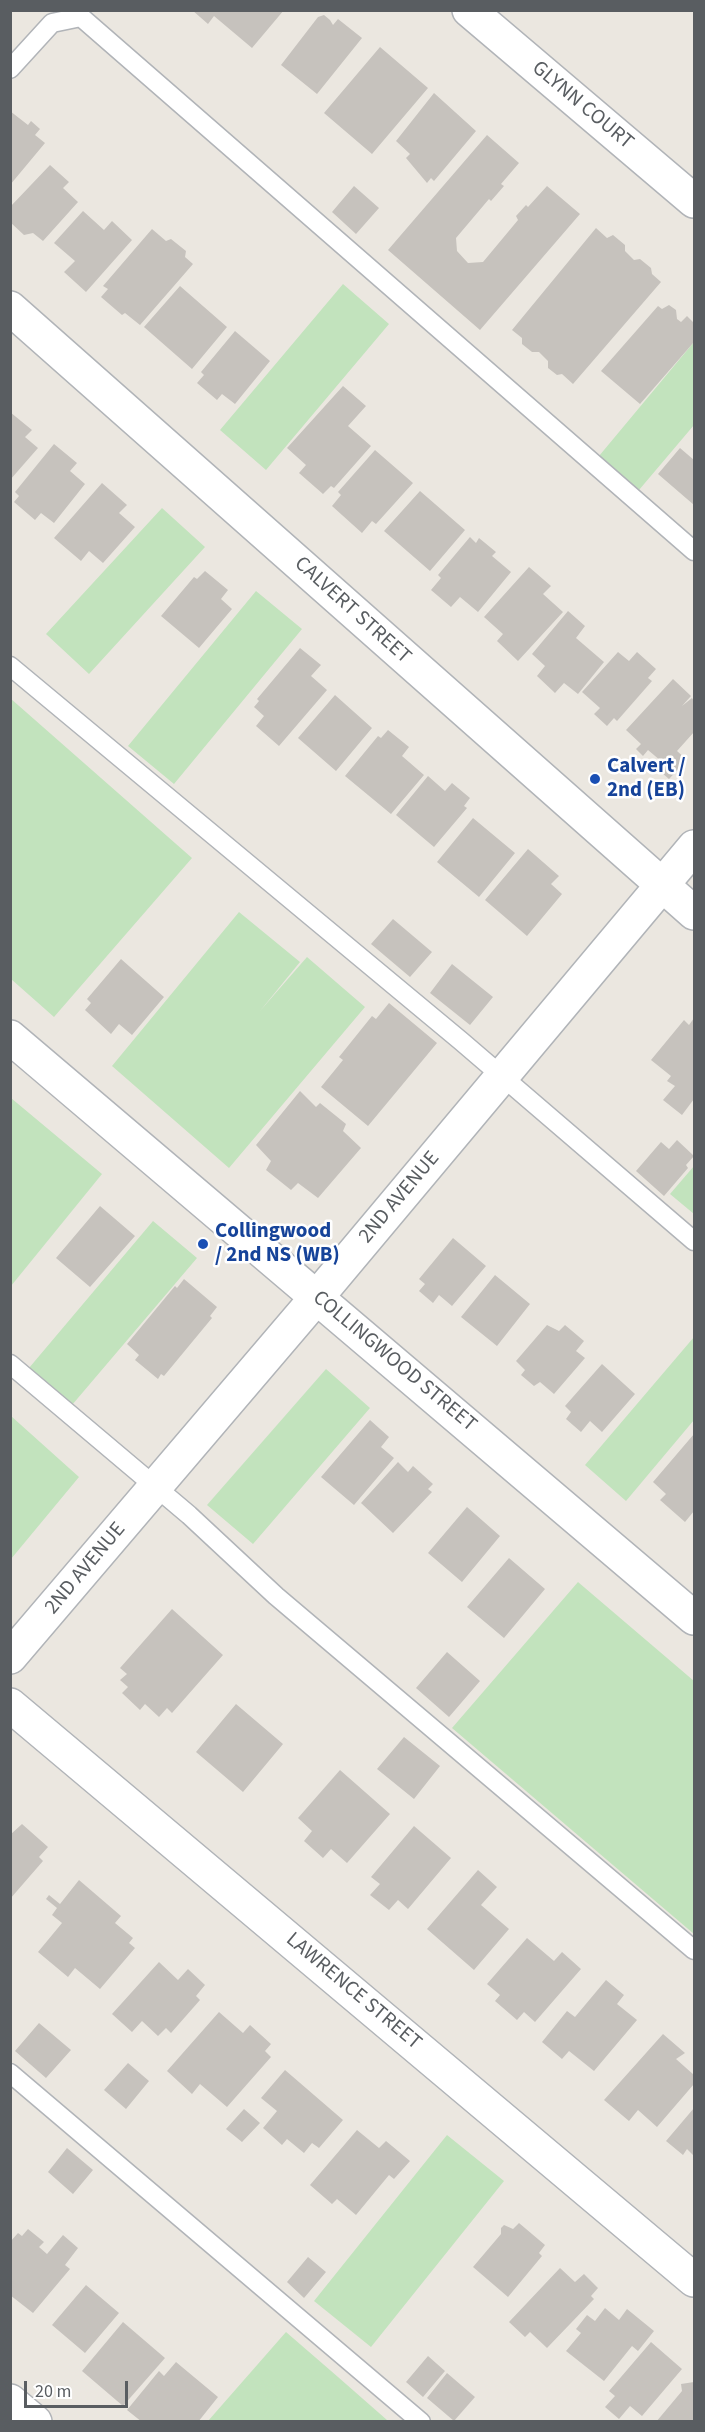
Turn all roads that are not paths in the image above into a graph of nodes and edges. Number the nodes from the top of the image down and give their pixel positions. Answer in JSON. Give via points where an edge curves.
{"nodes":[{"id":1,"x":469,"y":10,"type":"edge"},
{"id":2,"x":10,"y":69,"type":"edge"},
{"id":3,"x":694,"y":201,"type":"edge"},
{"id":4,"x":10,"y":308,"type":"edge"},
{"id":5,"x":694,"y":551,"type":"edge"},
{"id":6,"x":10,"y":666,"type":"edge"},
{"id":7,"x":694,"y":847,"type":"edge"},
{"id":8,"x":662,"y":885,"type":"junction"},
{"id":9,"x":694,"y":913,"type":"edge"},
{"id":10,"x":10,"y":1036,"type":"edge"},
{"id":11,"x":502,"y":1077,"type":"junction"},
{"id":12,"x":694,"y":1241,"type":"edge"},
{"id":13,"x":317,"y":1297,"type":"junction"},
{"id":14,"x":10,"y":1364,"type":"edge"},
{"id":15,"x":156,"y":1487,"type":"junction"},
{"id":16,"x":694,"y":1618,"type":"edge"},
{"id":17,"x":10,"y":1657,"type":"edge"},
{"id":18,"x":10,"y":1704,"type":"edge"},
{"id":19,"x":694,"y":1950,"type":"edge"},
{"id":20,"x":10,"y":2073,"type":"edge"},
{"id":21,"x":694,"y":2280,"type":"edge"},
{"id":22,"x":10,"y":2401,"type":"edge"},
{"id":23,"x":35,"y":2421,"type":"edge"},
{"id":24,"x":421,"y":2421,"type":"edge"}],
"edges":[{"from":1,"to":3,"type":"street","name":"GLYNN COURT"},
{"from":2,"to":5,"type":"lane","via":[[52,23],[81,17]]},
{"from":4,"to":8,"type":"street","name":"CALVERT STREET"},
{"from":6,"to":11,"type":"lane"},
{"from":7,"to":8,"type":"street","name":"2ND AVENUE"},
{"from":8,"to":9,"type":"street","name":"CALVERT STREET"},
{"from":8,"to":11,"type":"street","name":"2ND AVENUE"},
{"from":10,"to":13,"type":"street","name":"COLLINGWOOD STREET"},
{"from":11,"to":12,"type":"lane"},
{"from":11,"to":13,"type":"street","name":"2ND AVENUE"},
{"from":13,"to":15,"type":"street","name":"2ND AVENUE"},
{"from":13,"to":16,"type":"street","name":"COLLINGWOOD STREET"},
{"from":14,"to":15,"type":"lane"},
{"from":15,"to":17,"type":"street","name":"2ND AVENUE"},
{"from":15,"to":19,"type":"lane","via":[[276,1596]]},
{"from":18,"to":21,"type":"street","name":"LAWRENCE STREET"},
{"from":20,"to":24,"type":"lane"},
{"from":22,"to":23,"type":"street"}]}
